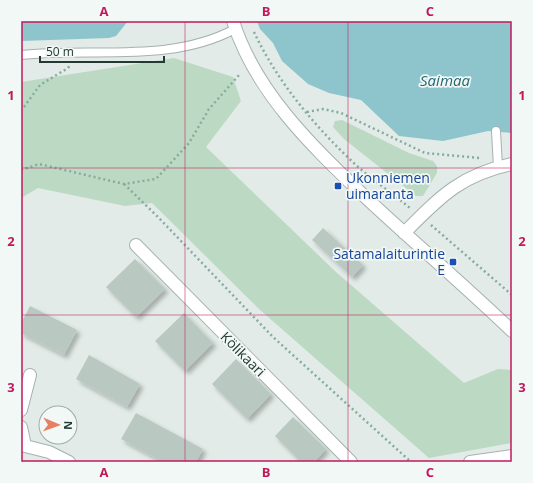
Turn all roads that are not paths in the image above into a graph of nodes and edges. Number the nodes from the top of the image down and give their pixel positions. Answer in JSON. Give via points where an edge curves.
{"nodes":[{"id":1,"x":234,"y":25,"type":"edge"},
{"id":2,"x":21,"y":55,"type":"edge"},
{"id":3,"x":496,"y":131,"type":"dead end"},
{"id":4,"x":497,"y":161,"type":"junction"},
{"id":5,"x":512,"y":164,"type":"edge"},
{"id":6,"x":404,"y":233,"type":"junction"},
{"id":7,"x":136,"y":245,"type":"dead end"},
{"id":8,"x":512,"y":331,"type":"edge"},
{"id":9,"x":30,"y":376,"type":"dead end"},
{"id":10,"x":21,"y":410,"type":"edge"},
{"id":11,"x":21,"y":427,"type":"edge"},
{"id":12,"x":23,"y":447,"type":"edge"},
{"id":13,"x":512,"y":456,"type":"edge"},
{"id":14,"x":69,"y":462,"type":"edge"},
{"id":15,"x":351,"y":462,"type":"edge"},
{"id":16,"x":470,"y":462,"type":"edge"}],
"edges":[{"from":1,"to":2,"type":"lane","via":[[221,36],[181,48],[113,53]]},
{"from":1,"to":6,"type":"street","via":[[253,67],[290,118],[334,167]]},
{"from":3,"to":4,"type":"lane"},
{"from":4,"to":5,"type":"street"},
{"from":4,"to":6,"type":"street","via":[[441,196]]},
{"from":6,"to":8,"type":"street"},
{"from":7,"to":15,"type":"street","name":"Kölikaari"},
{"from":9,"to":10,"type":"street"},
{"from":11,"to":12,"type":"street"},
{"from":12,"to":14,"type":"street","via":[[49,452]]},
{"from":13,"to":16,"type":"street"}]}
